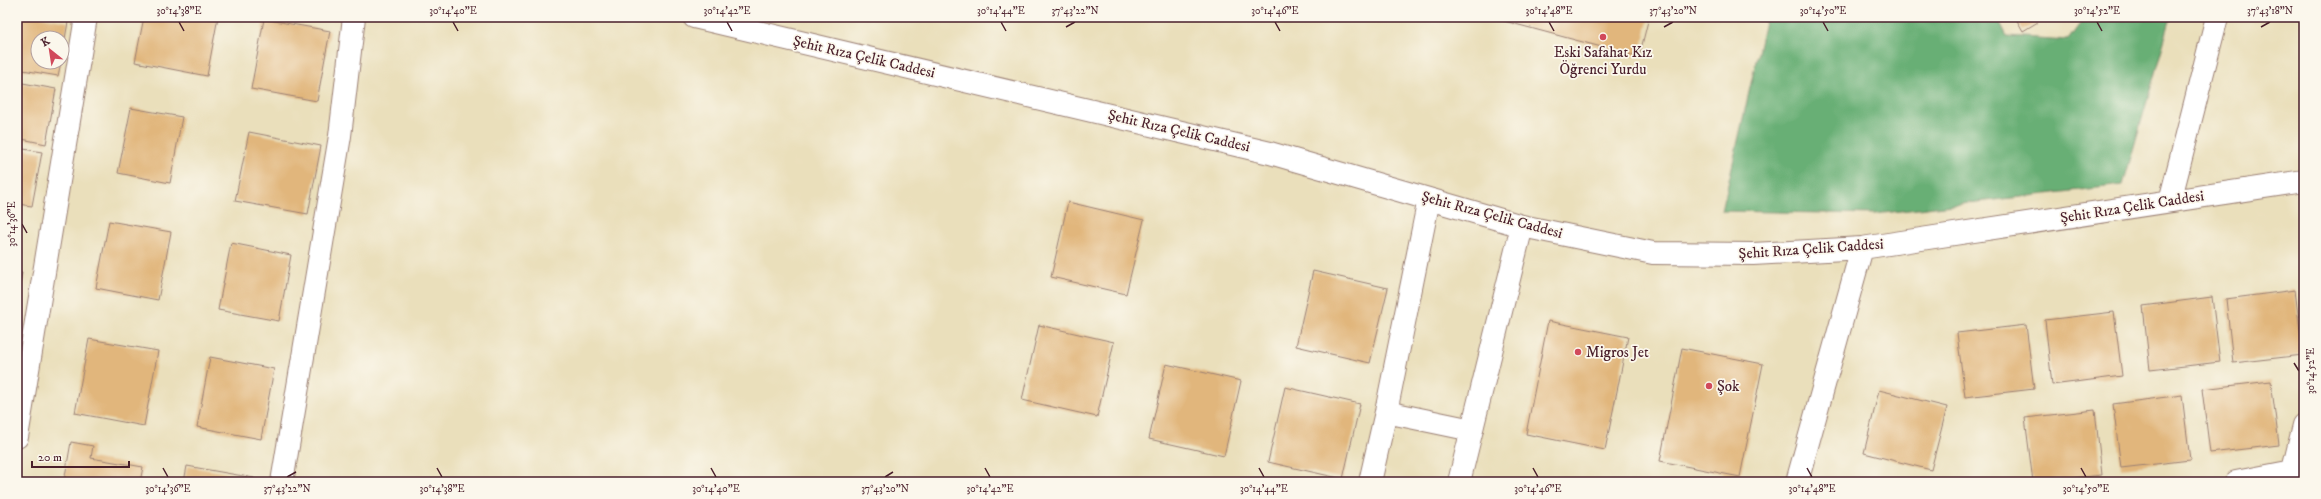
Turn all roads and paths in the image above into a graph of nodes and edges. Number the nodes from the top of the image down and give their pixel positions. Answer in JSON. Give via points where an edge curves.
{"nodes":[{"id":1,"x":86,"y":17,"type":"edge"},
{"id":2,"x":354,"y":17,"type":"edge"},
{"id":3,"x":694,"y":17,"type":"edge"},
{"id":4,"x":2217,"y":17,"type":"edge"},
{"id":5,"x":2304,"y":181,"type":"edge"},
{"id":6,"x":1429,"y":199,"type":"junction"},
{"id":7,"x":2170,"y":201,"type":"junction"},
{"id":8,"x":1522,"y":226,"type":"junction"},
{"id":9,"x":1862,"y":248,"type":"junction"},
{"id":10,"x":1386,"y":412,"type":"junction"},
{"id":11,"x":2304,"y":425,"type":"edge"},
{"id":12,"x":1472,"y":430,"type":"junction"},
{"id":13,"x":17,"y":437,"type":"edge"},
{"id":14,"x":2292,"y":476,"type":"edge"},
{"id":15,"x":282,"y":482,"type":"edge"},
{"id":16,"x":1370,"y":482,"type":"edge"},
{"id":17,"x":1459,"y":482,"type":"edge"},
{"id":18,"x":1796,"y":482,"type":"edge"},
{"id":19,"x":2236,"y":482,"type":"edge"}],
"edges":[{"from":1,"to":13,"type":"street"},
{"from":2,"to":15,"type":"street","via":[[340,136]]},
{"from":3,"to":6,"type":"street","name":"Şehit Rıza Çelik Caddesi","via":[[1270,153]]},
{"from":4,"to":7,"type":"street"},
{"from":5,"to":7,"type":"street","name":"Şehit Rıza Çelik Caddesi"},
{"from":6,"to":8,"type":"street","name":"Şehit Rıza Çelik Caddesi"},
{"from":6,"to":10,"type":"street"},
{"from":7,"to":9,"type":"street","name":"Şehit Rıza Çelik Caddesi"},
{"from":8,"to":9,"type":"street","name":"Şehit Rıza Çelik Caddesi","via":[[1653,253],[1753,254]]},
{"from":8,"to":12,"type":"street"},
{"from":9,"to":18,"type":"street"},
{"from":10,"to":12,"type":"street"},
{"from":10,"to":16,"type":"street"},
{"from":11,"to":14,"type":"street"},
{"from":12,"to":17,"type":"street"},
{"from":14,"to":19,"type":"street"}]}
